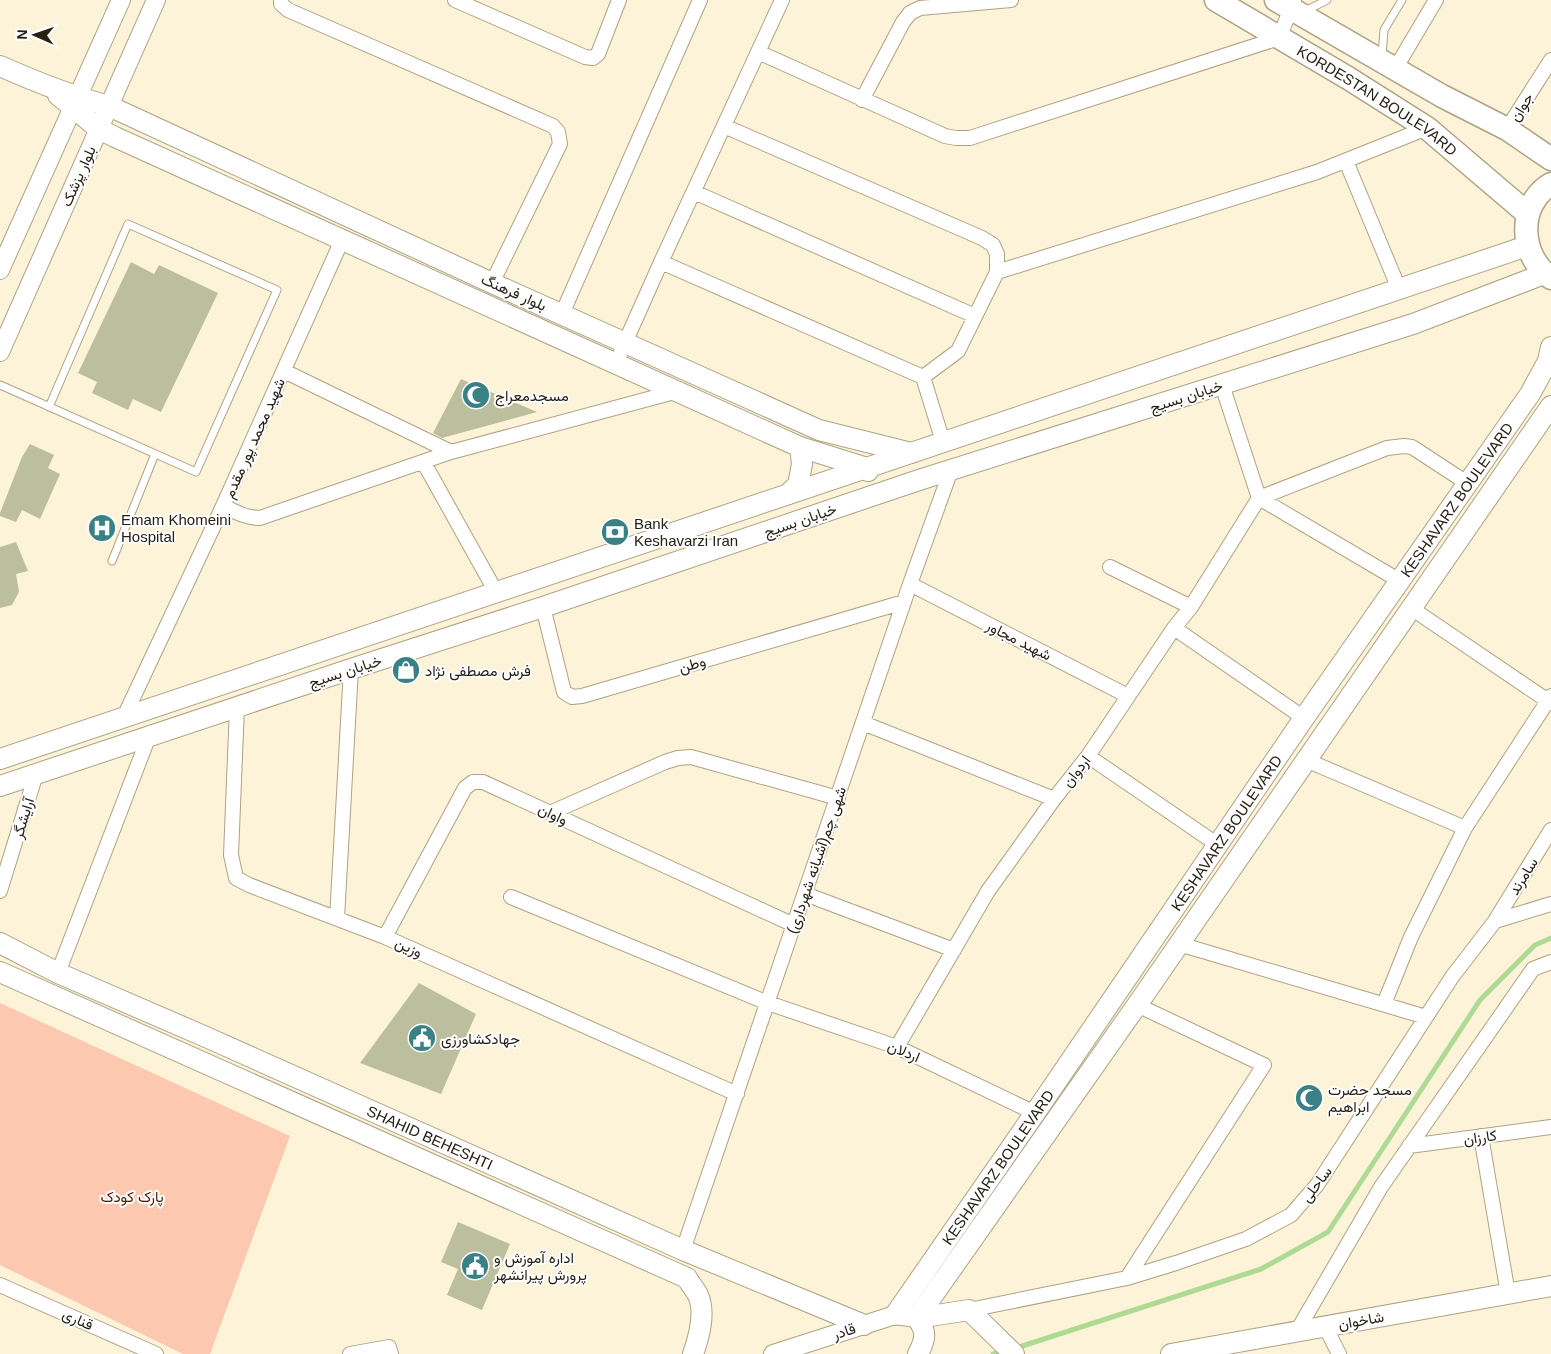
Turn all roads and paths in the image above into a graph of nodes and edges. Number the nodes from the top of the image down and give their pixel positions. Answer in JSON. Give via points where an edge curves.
{"nodes":[{"id":1,"x":121,"y":0,"type":"edge"},
{"id":2,"x":156,"y":0,"type":"edge"},
{"id":3,"x":281,"y":0,"type":"edge"},
{"id":4,"x":455,"y":0,"type":"edge"},
{"id":5,"x":620,"y":0,"type":"edge"},
{"id":6,"x":700,"y":0,"type":"edge"},
{"id":7,"x":782,"y":0,"type":"edge"},
{"id":8,"x":1012,"y":0,"type":"edge"},
{"id":9,"x":1216,"y":0,"type":"edge"},
{"id":10,"x":1327,"y":0,"type":"edge"},
{"id":11,"x":1402,"y":0,"type":"edge"},
{"id":12,"x":1436,"y":0,"type":"edge"},
{"id":13,"x":929,"y":3,"type":"edge"},
{"id":14,"x":1290,"y":5,"type":"edge"},
{"id":15,"x":1280,"y":38,"type":"junction"},
{"id":16,"x":758,"y":52,"type":"junction"},
{"id":17,"x":1551,"y":60,"type":"edge"},
{"id":18,"x":1388,"y":65,"type":"junction"},
{"id":19,"x":0,"y":66,"type":"edge"},
{"id":20,"x":862,"y":100,"type":"junction"},
{"id":21,"x":74,"y":102,"type":"junction"},
{"id":22,"x":117,"y":109,"type":"junction"},
{"id":23,"x":724,"y":126,"type":"junction"},
{"id":24,"x":1427,"y":128,"type":"junction"},
{"id":25,"x":1507,"y":129,"type":"junction"},
{"id":26,"x":107,"y":133,"type":"junction"},
{"id":27,"x":1551,"y":159,"type":"edge"},
{"id":28,"x":1346,"y":161,"type":"junction"},
{"id":29,"x":1551,"y":184,"type":"edge"},
{"id":30,"x":694,"y":192,"type":"junction"},
{"id":31,"x":1528,"y":214,"type":"junction"},
{"id":32,"x":342,"y":240,"type":"junction"},
{"id":33,"x":1527,"y":246,"type":"junction"},
{"id":34,"x":660,"y":262,"type":"junction"},
{"id":35,"x":0,"y":270,"type":"edge"},
{"id":36,"x":997,"y":272,"type":"junction"},
{"id":37,"x":1547,"y":276,"type":"edge"},
{"id":38,"x":492,"y":282,"type":"junction"},
{"id":39,"x":1399,"y":289,"type":"junction"},
{"id":40,"x":562,"y":314,"type":"junction"},
{"id":41,"x":975,"y":316,"type":"junction"},
{"id":42,"x":624,"y":342,"type":"junction"},
{"id":43,"x":1551,"y":346,"type":"edge"},
{"id":44,"x":0,"y":352,"type":"edge"},
{"id":45,"x":616,"y":363,"type":"junction"},
{"id":46,"x":284,"y":371,"type":"junction"},
{"id":47,"x":923,"y":377,"type":"junction"},
{"id":48,"x":0,"y":384,"type":"edge"},
{"id":49,"x":1222,"y":385,"type":"junction"},
{"id":50,"x":678,"y":391,"type":"junction"},
{"id":51,"x":1063,"y":402,"type":"junction"},
{"id":52,"x":49,"y":406,"type":"junction"},
{"id":53,"x":1551,"y":406,"type":"edge"},
{"id":54,"x":819,"y":430,"type":"junction"},
{"id":55,"x":1073,"y":432,"type":"junction"},
{"id":56,"x":943,"y":442,"type":"junction"},
{"id":57,"x":805,"y":449,"type":"junction"},
{"id":58,"x":452,"y":452,"type":"junction"},
{"id":59,"x":911,"y":453,"type":"junction"},
{"id":60,"x":156,"y":454,"type":"junction"},
{"id":61,"x":424,"y":462,"type":"junction"},
{"id":62,"x":867,"y":468,"type":"junction"},
{"id":63,"x":951,"y":470,"type":"junction"},
{"id":64,"x":1467,"y":483,"type":"junction"},
{"id":65,"x":788,"y":494,"type":"junction"},
{"id":66,"x":876,"y":495,"type":"junction"},
{"id":67,"x":1259,"y":498,"type":"junction"},
{"id":68,"x":223,"y":506,"type":"junction"},
{"id":69,"x":112,"y":561,"type":"dead end"},
{"id":70,"x":1110,"y":568,"type":"dead end"},
{"id":71,"x":1400,"y":581,"type":"junction"},
{"id":72,"x":910,"y":584,"type":"junction"},
{"id":73,"x":496,"y":592,"type":"junction"},
{"id":74,"x":904,"y":602,"type":"junction"},
{"id":75,"x":543,"y":607,"type":"junction"},
{"id":76,"x":1191,"y":607,"type":"junction"},
{"id":77,"x":1411,"y":608,"type":"junction"},
{"id":78,"x":1174,"y":628,"type":"junction"},
{"id":79,"x":352,"y":668,"type":"junction"},
{"id":80,"x":1128,"y":696,"type":"junction"},
{"id":81,"x":1550,"y":700,"type":"edge"},
{"id":82,"x":237,"y":707,"type":"junction"},
{"id":83,"x":124,"y":717,"type":"junction"},
{"id":84,"x":1304,"y":718,"type":"junction"},
{"id":85,"x":863,"y":723,"type":"junction"},
{"id":86,"x":149,"y":736,"type":"junction"},
{"id":87,"x":1088,"y":756,"type":"junction"},
{"id":88,"x":0,"y":759,"type":"edge"},
{"id":89,"x":1306,"y":760,"type":"junction"},
{"id":90,"x":36,"y":774,"type":"junction"},
{"id":91,"x":0,"y":786,"type":"edge"},
{"id":92,"x":838,"y":798,"type":"junction"},
{"id":93,"x":1054,"y":799,"type":"junction"},
{"id":94,"x":550,"y":813,"type":"junction"},
{"id":95,"x":1465,"y":828,"type":"junction"},
{"id":96,"x":1551,"y":830,"type":"edge"},
{"id":97,"x":1218,"y":845,"type":"junction"},
{"id":98,"x":0,"y":891,"type":"edge"},
{"id":99,"x":805,"y":894,"type":"junction"},
{"id":100,"x":511,"y":897,"type":"dead end"},
{"id":101,"x":1551,"y":904,"type":"edge"},
{"id":102,"x":337,"y":918,"type":"junction"},
{"id":103,"x":1494,"y":921,"type":"junction"},
{"id":104,"x":794,"y":925,"type":"junction"},
{"id":105,"x":385,"y":936,"type":"junction"},
{"id":106,"x":0,"y":944,"type":"edge"},
{"id":107,"x":1179,"y":944,"type":"junction"},
{"id":108,"x":954,"y":950,"type":"junction"},
{"id":109,"x":1551,"y":962,"type":"edge"},
{"id":110,"x":0,"y":972,"type":"edge"},
{"id":111,"x":58,"y":973,"type":"junction"},
{"id":112,"x":768,"y":1002,"type":"junction"},
{"id":113,"x":1384,"y":1004,"type":"junction"},
{"id":114,"x":1137,"y":1005,"type":"junction"},
{"id":115,"x":1426,"y":1017,"type":"junction"},
{"id":116,"x":898,"y":1047,"type":"junction"},
{"id":117,"x":297,"y":1078,"type":"junction"},
{"id":118,"x":737,"y":1094,"type":"junction"},
{"id":119,"x":287,"y":1100,"type":"junction"},
{"id":120,"x":1035,"y":1113,"type":"junction"},
{"id":121,"x":1551,"y":1127,"type":"edge"},
{"id":122,"x":1481,"y":1136,"type":"junction"},
{"id":123,"x":1409,"y":1146,"type":"junction"},
{"id":124,"x":508,"y":1172,"type":"junction"},
{"id":125,"x":496,"y":1193,"type":"junction"},
{"id":126,"x":624,"y":1224,"type":"junction"},
{"id":127,"x":614,"y":1246,"type":"junction"},
{"id":128,"x":683,"y":1250,"type":"junction"},
{"id":129,"x":1127,"y":1278,"type":"junction"},
{"id":130,"x":0,"y":1285,"type":"edge"},
{"id":131,"x":1551,"y":1286,"type":"edge"},
{"id":132,"x":1508,"y":1294,"type":"junction"},
{"id":133,"x":895,"y":1315,"type":"junction"},
{"id":134,"x":974,"y":1315,"type":"junction"},
{"id":135,"x":917,"y":1318,"type":"junction"},
{"id":136,"x":864,"y":1325,"type":"junction"},
{"id":137,"x":1325,"y":1326,"type":"junction"},
{"id":138,"x":1297,"y":1331,"type":"junction"},
{"id":139,"x":921,"y":1348,"type":"edge"},
{"id":140,"x":156,"y":1354,"type":"edge"},
{"id":141,"x":350,"y":1354,"type":"edge"},
{"id":142,"x":391,"y":1354,"type":"edge"},
{"id":143,"x":693,"y":1354,"type":"edge"},
{"id":144,"x":773,"y":1354,"type":"edge"},
{"id":145,"x":1014,"y":1354,"type":"edge"},
{"id":146,"x":1171,"y":1354,"type":"edge"},
{"id":147,"x":1339,"y":1354,"type":"edge"}],
"edges":[{"from":1,"to":21,"type":"street"},
{"from":2,"to":22,"type":"street","name":"بلوار پزشک"},
{"from":3,"to":38,"type":"street","via":[[288,10],[553,126],[558,132],[560,144]]},
{"from":4,"to":5,"type":"street","via":[[593,58],[598,54]]},
{"from":6,"to":40,"type":"street"},
{"from":7,"to":16,"type":"street"},
{"from":8,"to":13,"type":"street"},
{"from":9,"to":15,"type":"main road","name":"KORDESTAN BOULEVARD"},
{"from":10,"to":14,"type":"lane"},
{"from":11,"to":18,"type":"lane","via":[[1384,30]]},
{"from":12,"to":18,"type":"street"},
{"from":13,"to":20,"type":"street","via":[[910,13],[903,22]]},
{"from":14,"to":15,"type":"street"},
{"from":14,"to":18,"type":"main road","name":"KORDESTAN BOULEVARD"},
{"from":15,"to":20,"type":"street","via":[[970,138],[945,136]]},
{"from":15,"to":24,"type":"main road","name":"KORDESTAN BOULEVARD"},
{"from":16,"to":20,"type":"street"},
{"from":16,"to":23,"type":"street"},
{"from":17,"to":25,"type":"street","name":"جوان"},
{"from":18,"to":25,"type":"main road","name":"KORDESTAN BOULEVARD"},
{"from":19,"to":21,"type":"main road","name":"بلوار فرهنگ"},
{"from":21,"to":22,"type":"main road","name":"بلوار فرهنگ"},
{"from":21,"to":26,"type":"main road","name":"بلوار فرهنگ"},
{"from":21,"to":35,"type":"street"},
{"from":22,"to":26,"type":"street","name":"بلوار پزشک"},
{"from":22,"to":38,"type":"main road","name":"بلوار فرهنگ"},
{"from":23,"to":30,"type":"street"},
{"from":23,"to":36,"type":"street","via":[[982,238],[993,245],[997,254]]},
{"from":24,"to":28,"type":"street"},
{"from":24,"to":31,"type":"main road","name":"KORDESTAN BOULEVARD"},
{"from":25,"to":27,"type":"main road","name":"KORDESTAN BOULEVARD"},
{"from":26,"to":32,"type":"main road","name":"بلوار فرهنگ"},
{"from":26,"to":44,"type":"street","name":"بلوار پزشک"},
{"from":28,"to":36,"type":"street"},
{"from":28,"to":39,"type":"street"},
{"from":29,"to":31,"type":"main road","via":[[1535,199]]},
{"from":30,"to":34,"type":"street"},
{"from":30,"to":41,"type":"street"},
{"from":31,"to":33,"type":"main road"},
{"from":32,"to":45,"type":"main road","name":"بلوار فرهنگ"},
{"from":32,"to":46,"type":"street","name":"شهید محمد پور مقدم"},
{"from":33,"to":37,"type":"main road"},
{"from":33,"to":39,"type":"main road","name":"خیابان بسیج"},
{"from":34,"to":42,"type":"street"},
{"from":34,"to":47,"type":"street"},
{"from":36,"to":41,"type":"street"},
{"from":37,"to":49,"type":"main road","name":"خیابان بسیج","via":[[1413,324]]},
{"from":38,"to":40,"type":"main road","name":"بلوار فرهنگ"},
{"from":39,"to":51,"type":"main road","name":"خیابان بسیج"},
{"from":40,"to":42,"type":"main road","name":"بلوار فرهنگ"},
{"from":41,"to":47,"type":"street","via":[[958,351]]},
{"from":42,"to":45,"type":"street"},
{"from":42,"to":54,"type":"main road","name":"بلوار فرهنگ"},
{"from":43,"to":64,"type":"main road","name":"KESHAVARZ BOULEVARD","via":[[1548,361],[1530,394]]},
{"from":45,"to":50,"type":"main road","name":"بلوار فرهنگ"},
{"from":46,"to":58,"type":"street"},
{"from":46,"to":68,"type":"street","name":"شهید محمد پور مقدم"},
{"from":47,"to":56,"type":"street"},
{"from":48,"to":52,"type":"lane"},
{"from":49,"to":55,"type":"main road","name":"خیابان بسیج"},
{"from":49,"to":67,"type":"street"},
{"from":50,"to":57,"type":"main road","name":"بلوار فرهنگ"},
{"from":50,"to":58,"type":"street"},
{"from":51,"to":55,"type":"main road"},
{"from":51,"to":56,"type":"main road","name":"خیابان بسیج"},
{"from":52,"to":60,"type":"lane"},
{"from":52,"to":60,"type":"lane","via":[[128,224],[277,290],[196,472]]},
{"from":53,"to":77,"type":"main road","name":"KESHAVARZ BOULEVARD"},
{"from":54,"to":57,"type":"main road"},
{"from":54,"to":59,"type":"main road","name":"بلوار فرهنگ"},
{"from":55,"to":63,"type":"main road","name":"خیابان بسیج"},
{"from":56,"to":59,"type":"main road","name":"خیابان بسیج"},
{"from":57,"to":62,"type":"main road","name":"بلوار فرهنگ"},
{"from":57,"to":65,"type":"main road","via":[[798,485]]},
{"from":58,"to":61,"type":"street"},
{"from":59,"to":62,"type":"main road","name":"خیابان بسیج"},
{"from":60,"to":69,"type":"lane"},
{"from":61,"to":68,"type":"street","via":[[260,518],[251,518]]},
{"from":61,"to":73,"type":"street"},
{"from":62,"to":65,"type":"main road","name":"خیابان بسیج"},
{"from":62,"to":66,"type":"main road"},
{"from":63,"to":66,"type":"main road","name":"خیابان بسیج"},
{"from":63,"to":72,"type":"street","name":"شهی چم(آشیانه شهرداری)"},
{"from":64,"to":67,"type":"street","via":[[1412,447],[1404,446],[1387,448]]},
{"from":64,"to":71,"type":"main road","name":"KESHAVARZ BOULEVARD"},
{"from":65,"to":73,"type":"main road","name":"خیابان بسیج"},
{"from":66,"to":75,"type":"main road","name":"خیابان بسیج"},
{"from":67,"to":71,"type":"street"},
{"from":67,"to":76,"type":"street","name":"اردوان"},
{"from":68,"to":83,"type":"street","name":"شهید محمد پور مقدم"},
{"from":70,"to":76,"type":"street"},
{"from":71,"to":84,"type":"main road","name":"KESHAVARZ BOULEVARD"},
{"from":72,"to":74,"type":"street","name":"شهی چم(آشیانه شهرداری)"},
{"from":72,"to":80,"type":"street","name":"شهید مجاور"},
{"from":73,"to":83,"type":"main road","name":"خیابان بسیج"},
{"from":74,"to":75,"type":"street","name":"وطن","via":[[572,697],[564,692]]},
{"from":74,"to":85,"type":"street","name":"شهی چم(آشیانه شهرداری)"},
{"from":75,"to":79,"type":"main road","name":"خیابان بسیج"},
{"from":76,"to":78,"type":"street","name":"اردوان"},
{"from":77,"to":81,"type":"street"},
{"from":77,"to":89,"type":"main road","name":"KESHAVARZ BOULEVARD"},
{"from":78,"to":80,"type":"street","name":"اردوان"},
{"from":78,"to":84,"type":"street"},
{"from":79,"to":82,"type":"main road","name":"خیابان بسیج"},
{"from":79,"to":102,"type":"street"},
{"from":80,"to":87,"type":"street","name":"اردوان"},
{"from":81,"to":95,"type":"street"},
{"from":82,"to":86,"type":"main road","name":"خیابان بسیج"},
{"from":82,"to":102,"type":"street","name":"وزین","via":[[231,854],[236,878]]},
{"from":83,"to":88,"type":"main road","name":"خیابان بسیج"},
{"from":84,"to":97,"type":"main road","name":"KESHAVARZ BOULEVARD"},
{"from":85,"to":92,"type":"street","name":"شهی چم(آشیانه شهرداری)"},
{"from":85,"to":93,"type":"street"},
{"from":86,"to":90,"type":"main road","name":"خیابان بسیج"},
{"from":86,"to":111,"type":"street"},
{"from":87,"to":93,"type":"street","name":"اردوان"},
{"from":87,"to":97,"type":"street"},
{"from":89,"to":95,"type":"street"},
{"from":89,"to":107,"type":"main road","name":"KESHAVARZ BOULEVARD"},
{"from":90,"to":91,"type":"main road","name":"خیابان بسیج"},
{"from":90,"to":98,"type":"street","name":"آرایشگر"},
{"from":92,"to":94,"type":"street","via":[[691,757],[665,762]]},
{"from":92,"to":99,"type":"street","name":"شهی چم(آشیانه شهرداری)"},
{"from":93,"to":108,"type":"street","name":"اردوان","via":[[988,891]]},
{"from":94,"to":104,"type":"street","name":"واوان"},
{"from":94,"to":105,"type":"street","name":"واوان","via":[[483,782],[473,782],[465,788]]},
{"from":95,"to":113,"type":"street","via":[[1411,937]]},
{"from":96,"to":103,"type":"street","name":"سامرند"},
{"from":97,"to":120,"type":"main road","name":"KESHAVARZ BOULEVARD"},
{"from":99,"to":104,"type":"street","name":"شهی چم(آشیانه شهرداری)"},
{"from":99,"to":108,"type":"street"},
{"from":100,"to":112,"type":"street","name":"اردلان"},
{"from":101,"to":103,"type":"street"},
{"from":102,"to":105,"type":"street","name":"وزین"},
{"from":103,"to":115,"type":"street","name":"ساحلی"},
{"from":104,"to":112,"type":"street","name":"شهی چم(آشیانه شهرداری)"},
{"from":105,"to":118,"type":"street","name":"وزین"},
{"from":106,"to":111,"type":"main road","name":"SHAHID BEHESHTI"},
{"from":107,"to":113,"type":"street"},
{"from":107,"to":114,"type":"main road","name":"KESHAVARZ BOULEVARD"},
{"from":108,"to":116,"type":"street","name":"اردوان"},
{"from":109,"to":123,"type":"street","via":[[1533,969]]},
{"from":110,"to":119,"type":"main road","name":"SHAHID BEHESHTI"},
{"from":111,"to":117,"type":"main road","name":"SHAHID BEHESHTI"},
{"from":112,"to":116,"type":"street","name":"اردلان"},
{"from":112,"to":118,"type":"street","name":"شهی چم(آشیانه شهرداری)"},
{"from":113,"to":115,"type":"street"},
{"from":114,"to":129,"type":"street","via":[[1264,1065]]},
{"from":114,"to":135,"type":"main road","name":"KESHAVARZ BOULEVARD"},
{"from":115,"to":129,"type":"street","name":"ساحلی","via":[[1318,1185],[1291,1215],[1246,1239]]},
{"from":116,"to":120,"type":"street","name":"اردلان"},
{"from":117,"to":119,"type":"main road"},
{"from":117,"to":124,"type":"main road","name":"SHAHID BEHESHTI"},
{"from":118,"to":128,"type":"street","name":"شهی چم(آشیانه شهرداری)"},
{"from":119,"to":125,"type":"main road","name":"SHAHID BEHESHTI"},
{"from":120,"to":133,"type":"main road","name":"KESHAVARZ BOULEVARD"},
{"from":121,"to":122,"type":"street","name":"کارزان"},
{"from":122,"to":123,"type":"street","name":"کارزان"},
{"from":122,"to":132,"type":"street"},
{"from":123,"to":138,"type":"street","via":[[1381,1187]]},
{"from":124,"to":125,"type":"main road"},
{"from":124,"to":126,"type":"main road","name":"SHAHID BEHESHTI"},
{"from":125,"to":127,"type":"main road","name":"SHAHID BEHESHTI"},
{"from":126,"to":127,"type":"main road"},
{"from":126,"to":128,"type":"main road","name":"SHAHID BEHESHTI"},
{"from":127,"to":143,"type":"main road","name":"SHAHID BEHESHTI","via":[[687,1278],[699,1297],[701,1317]]},
{"from":128,"to":136,"type":"main road","name":"SHAHID BEHESHTI"},
{"from":129,"to":134,"type":"street","name":"ساحلی"},
{"from":130,"to":140,"type":"street","name":"قناری"},
{"from":131,"to":132,"type":"main road","name":"شاخوان"},
{"from":132,"to":137,"type":"main road","name":"شاخوان"},
{"from":133,"to":135,"type":"street","name":"قادر"},
{"from":133,"to":136,"type":"street","name":"قادر"},
{"from":134,"to":135,"type":"main road"},
{"from":134,"to":145,"type":"main road"},
{"from":135,"to":139,"type":"main road","via":[[924,1328]]},
{"from":136,"to":144,"type":"street","name":"قادر"},
{"from":137,"to":138,"type":"main road","name":"شاخوان"},
{"from":137,"to":147,"type":"street"},
{"from":138,"to":146,"type":"main road","name":"شاخوان"},
{"from":141,"to":142,"type":"street","via":[[389,1347]]}]}
